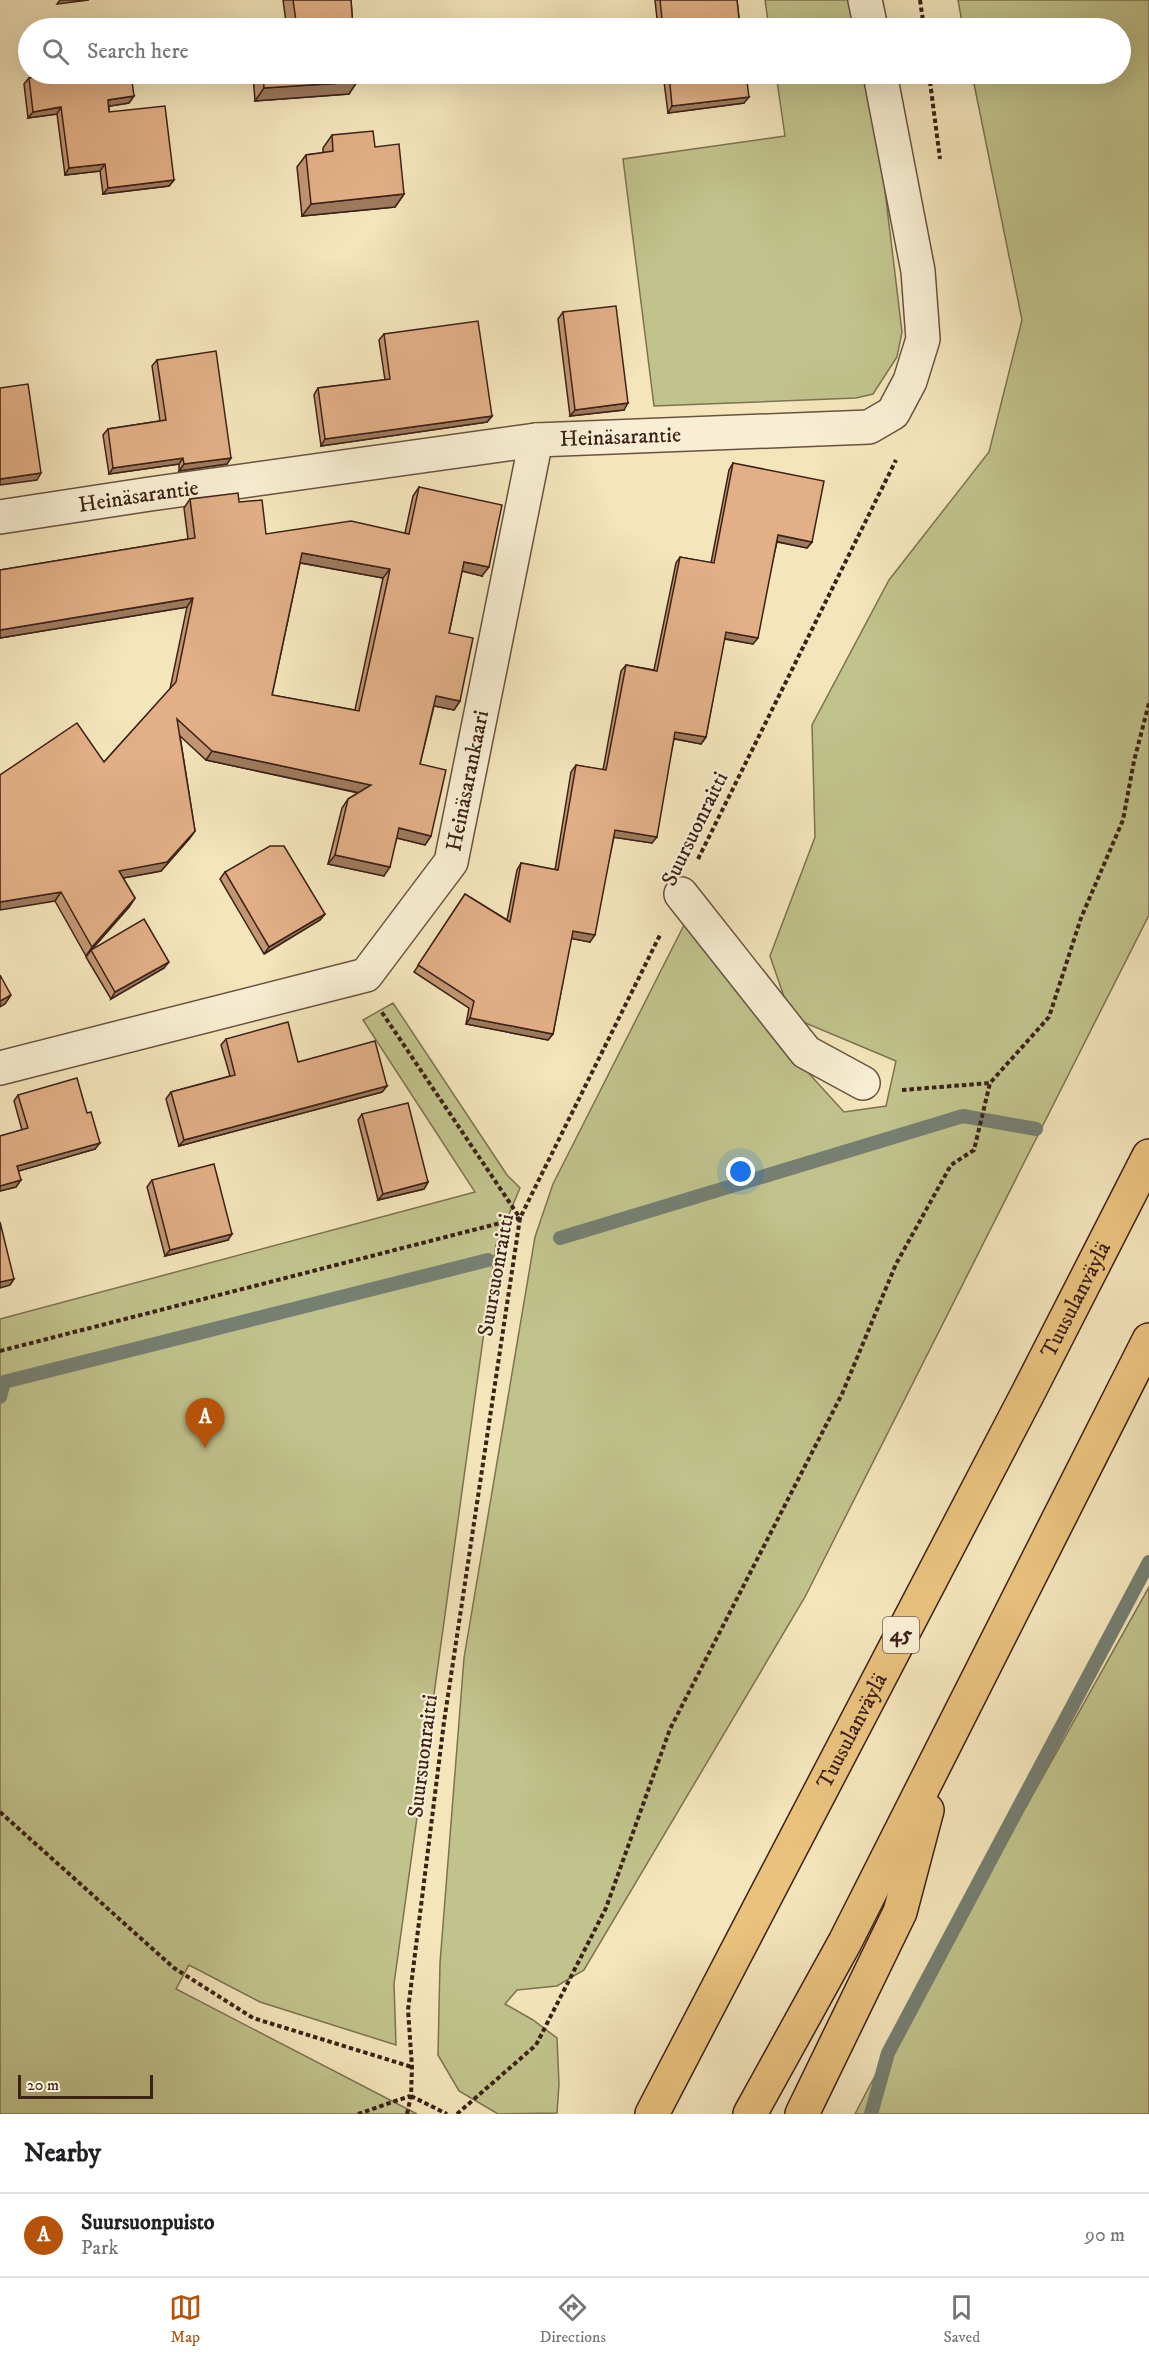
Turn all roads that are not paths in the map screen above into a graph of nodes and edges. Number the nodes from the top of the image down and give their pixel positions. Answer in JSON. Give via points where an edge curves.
{"nodes":[{"id":1,"x":865,"y":0,"type":"edge"},
{"id":2,"x":869,"y":18,"type":"edge"},
{"id":3,"x":881,"y":84,"type":"edge"},
{"id":4,"x":536,"y":440,"type":"junction"},
{"id":5,"x":0,"y":517,"type":"edge"},
{"id":6,"x":681,"y":894,"type":"road end"},
{"id":7,"x":0,"y":1068,"type":"edge"},
{"id":8,"x":863,"y":1083,"type":"road end"},
{"id":9,"x":1149,"y":1156,"type":"edge"},
{"id":10,"x":1149,"y":1340,"type":"edge"},
{"id":11,"x":944,"y":1748,"type":"junction"},
{"id":12,"x":652,"y":2114,"type":"edge"},
{"id":13,"x":750,"y":2114,"type":"edge"},
{"id":14,"x":802,"y":2114,"type":"edge"}],
"edges":[{"from":1,"to":2,"type":"street"},
{"from":3,"to":4,"type":"street","name":"Heinäsarantie","via":[[918,272],[923,339],[910,381],[893,413],[869,426]]},
{"from":4,"to":5,"type":"street","name":"Heinäsarantie"},
{"from":4,"to":7,"type":"street","name":"Heinäsarankaari","via":[[451,862],[366,975]]},
{"from":6,"to":8,"type":"street","via":[[806,1052]]},
{"from":9,"to":12,"type":"highway","name":"Tuusulanväylä","number":"45"},
{"from":10,"to":11,"type":"highway"},
{"from":11,"to":13,"type":"highway","via":[[845,1942]]},
{"from":11,"to":14,"type":"highway","via":[[900,1912]]}]}
